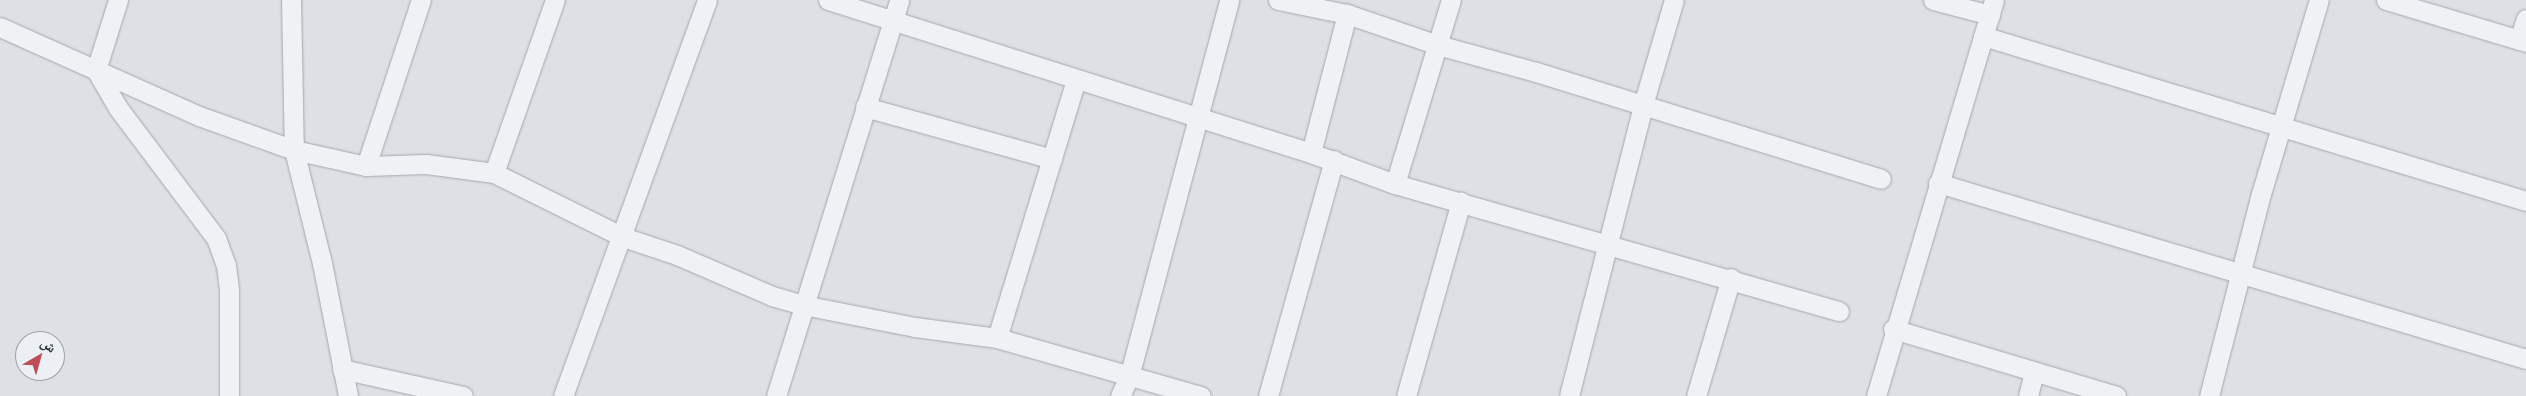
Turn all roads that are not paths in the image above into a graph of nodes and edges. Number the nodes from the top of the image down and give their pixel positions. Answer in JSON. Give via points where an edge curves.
{"nodes":[{"id":1,"x":118,"y":0,"type":"edge"},
{"id":2,"x":291,"y":0,"type":"edge"},
{"id":3,"x":421,"y":0,"type":"edge"},
{"id":4,"x":555,"y":0,"type":"edge"},
{"id":5,"x":707,"y":0,"type":"edge"},
{"id":6,"x":828,"y":0,"type":"edge"},
{"id":7,"x":899,"y":0,"type":"edge"},
{"id":8,"x":1230,"y":0,"type":"edge"},
{"id":9,"x":1278,"y":0,"type":"edge"},
{"id":10,"x":1451,"y":0,"type":"edge"},
{"id":11,"x":1674,"y":0,"type":"edge"},
{"id":12,"x":1932,"y":0,"type":"edge"},
{"id":13,"x":2320,"y":0,"type":"edge"},
{"id":14,"x":2386,"y":0,"type":"edge"},
{"id":15,"x":1992,"y":8,"type":"edge"},
{"id":16,"x":2441,"y":8,"type":"edge"},
{"id":17,"x":1347,"y":14,"type":"junction"},
{"id":18,"x":2526,"y":19,"type":"edge"},
{"id":19,"x":893,"y":20,"type":"junction"},
{"id":20,"x":0,"y":27,"type":"edge"},
{"id":21,"x":1983,"y":36,"type":"junction"},
{"id":22,"x":2523,"y":41,"type":"edge"},
{"id":23,"x":1438,"y":45,"type":"junction"},
{"id":24,"x":96,"y":70,"type":"junction"},
{"id":25,"x":1076,"y":80,"type":"junction"},
{"id":26,"x":1643,"y":105,"type":"junction"},
{"id":27,"x":865,"y":107,"type":"junction"},
{"id":28,"x":1198,"y":117,"type":"junction"},
{"id":29,"x":2281,"y":127,"type":"junction"},
{"id":30,"x":294,"y":150,"type":"junction"},
{"id":31,"x":1311,"y":153,"type":"junction"},
{"id":32,"x":1052,"y":159,"type":"junction"},
{"id":33,"x":1334,"y":160,"type":"junction"},
{"id":34,"x":366,"y":166,"type":"junction"},
{"id":35,"x":494,"y":174,"type":"junction"},
{"id":36,"x":1881,"y":179,"type":"dead end"},
{"id":37,"x":1938,"y":183,"type":"junction"},
{"id":38,"x":1395,"y":184,"type":"junction"},
{"id":39,"x":2526,"y":201,"type":"edge"},
{"id":40,"x":1461,"y":202,"type":"junction"},
{"id":41,"x":623,"y":237,"type":"junction"},
{"id":42,"x":1608,"y":244,"type":"junction"},
{"id":43,"x":2240,"y":273,"type":"junction"},
{"id":44,"x":1731,"y":278,"type":"junction"},
{"id":45,"x":803,"y":305,"type":"junction"},
{"id":46,"x":1839,"y":311,"type":"dead end"},
{"id":47,"x":1893,"y":329,"type":"junction"},
{"id":48,"x":997,"y":338,"type":"junction"},
{"id":49,"x":2526,"y":359,"type":"edge"},
{"id":50,"x":342,"y":369,"type":"junction"},
{"id":51,"x":2034,"y":372,"type":"junction"},
{"id":52,"x":1128,"y":377,"type":"junction"},
{"id":53,"x":229,"y":396,"type":"edge"},
{"id":54,"x":348,"y":396,"type":"edge"},
{"id":55,"x":463,"y":396,"type":"edge"},
{"id":56,"x":563,"y":396,"type":"edge"},
{"id":57,"x":776,"y":396,"type":"edge"},
{"id":58,"x":1120,"y":396,"type":"edge"},
{"id":59,"x":1201,"y":396,"type":"edge"},
{"id":60,"x":1268,"y":396,"type":"edge"},
{"id":61,"x":1406,"y":396,"type":"edge"},
{"id":62,"x":1569,"y":396,"type":"edge"},
{"id":63,"x":1696,"y":396,"type":"edge"},
{"id":64,"x":1876,"y":396,"type":"edge"},
{"id":65,"x":2028,"y":396,"type":"edge"},
{"id":66,"x":2116,"y":396,"type":"edge"},
{"id":67,"x":2208,"y":396,"type":"edge"}],
"edges":[{"from":1,"to":24,"type":"street"},
{"from":2,"to":30,"type":"street"},
{"from":3,"to":34,"type":"street"},
{"from":4,"to":35,"type":"street"},
{"from":5,"to":41,"type":"street"},
{"from":6,"to":19,"type":"street"},
{"from":7,"to":19,"type":"street"},
{"from":8,"to":28,"type":"street"},
{"from":9,"to":17,"type":"street"},
{"from":10,"to":23,"type":"street"},
{"from":11,"to":26,"type":"street"},
{"from":12,"to":15,"type":"street"},
{"from":13,"to":29,"type":"street"},
{"from":14,"to":16,"type":"street"},
{"from":15,"to":21,"type":"street"},
{"from":16,"to":22,"type":"street"},
{"from":17,"to":23,"type":"street"},
{"from":17,"to":31,"type":"street"},
{"from":18,"to":22,"type":"street"},
{"from":19,"to":25,"type":"street"},
{"from":19,"to":27,"type":"street"},
{"from":20,"to":24,"type":"street"},
{"from":21,"to":29,"type":"street"},
{"from":21,"to":37,"type":"street"},
{"from":23,"to":26,"type":"street"},
{"from":23,"to":38,"type":"street"},
{"from":24,"to":30,"type":"street","via":[[199,116]]},
{"from":24,"to":53,"type":"street","via":[[118,108],[216,238],[226,266],[229,290]]},
{"from":25,"to":28,"type":"street"},
{"from":25,"to":32,"type":"street"},
{"from":26,"to":36,"type":"street"},
{"from":26,"to":42,"type":"street"},
{"from":27,"to":32,"type":"street"},
{"from":27,"to":45,"type":"street"},
{"from":28,"to":31,"type":"street"},
{"from":28,"to":52,"type":"street"},
{"from":29,"to":39,"type":"street"},
{"from":29,"to":43,"type":"street"},
{"from":30,"to":34,"type":"street"},
{"from":30,"to":50,"type":"street","via":[[322,263]]},
{"from":31,"to":33,"type":"street"},
{"from":32,"to":48,"type":"street"},
{"from":33,"to":38,"type":"street"},
{"from":33,"to":60,"type":"street"},
{"from":34,"to":35,"type":"street","via":[[426,164]]},
{"from":35,"to":41,"type":"street","via":[[555,201]]},
{"from":37,"to":43,"type":"street"},
{"from":37,"to":47,"type":"street"},
{"from":38,"to":40,"type":"street"},
{"from":40,"to":42,"type":"street"},
{"from":40,"to":61,"type":"street"},
{"from":41,"to":45,"type":"street","via":[[677,255],[772,296]]},
{"from":41,"to":56,"type":"street"},
{"from":42,"to":44,"type":"street"},
{"from":42,"to":62,"type":"street"},
{"from":43,"to":49,"type":"street"},
{"from":43,"to":67,"type":"street"},
{"from":44,"to":46,"type":"street"},
{"from":44,"to":63,"type":"street"},
{"from":45,"to":48,"type":"street","via":[[915,327]]},
{"from":45,"to":57,"type":"street"},
{"from":47,"to":51,"type":"street"},
{"from":47,"to":64,"type":"street"},
{"from":48,"to":52,"type":"street"},
{"from":50,"to":54,"type":"street"},
{"from":50,"to":55,"type":"street"},
{"from":51,"to":65,"type":"street"},
{"from":51,"to":66,"type":"street"},
{"from":52,"to":58,"type":"street"},
{"from":52,"to":59,"type":"street"}]}
